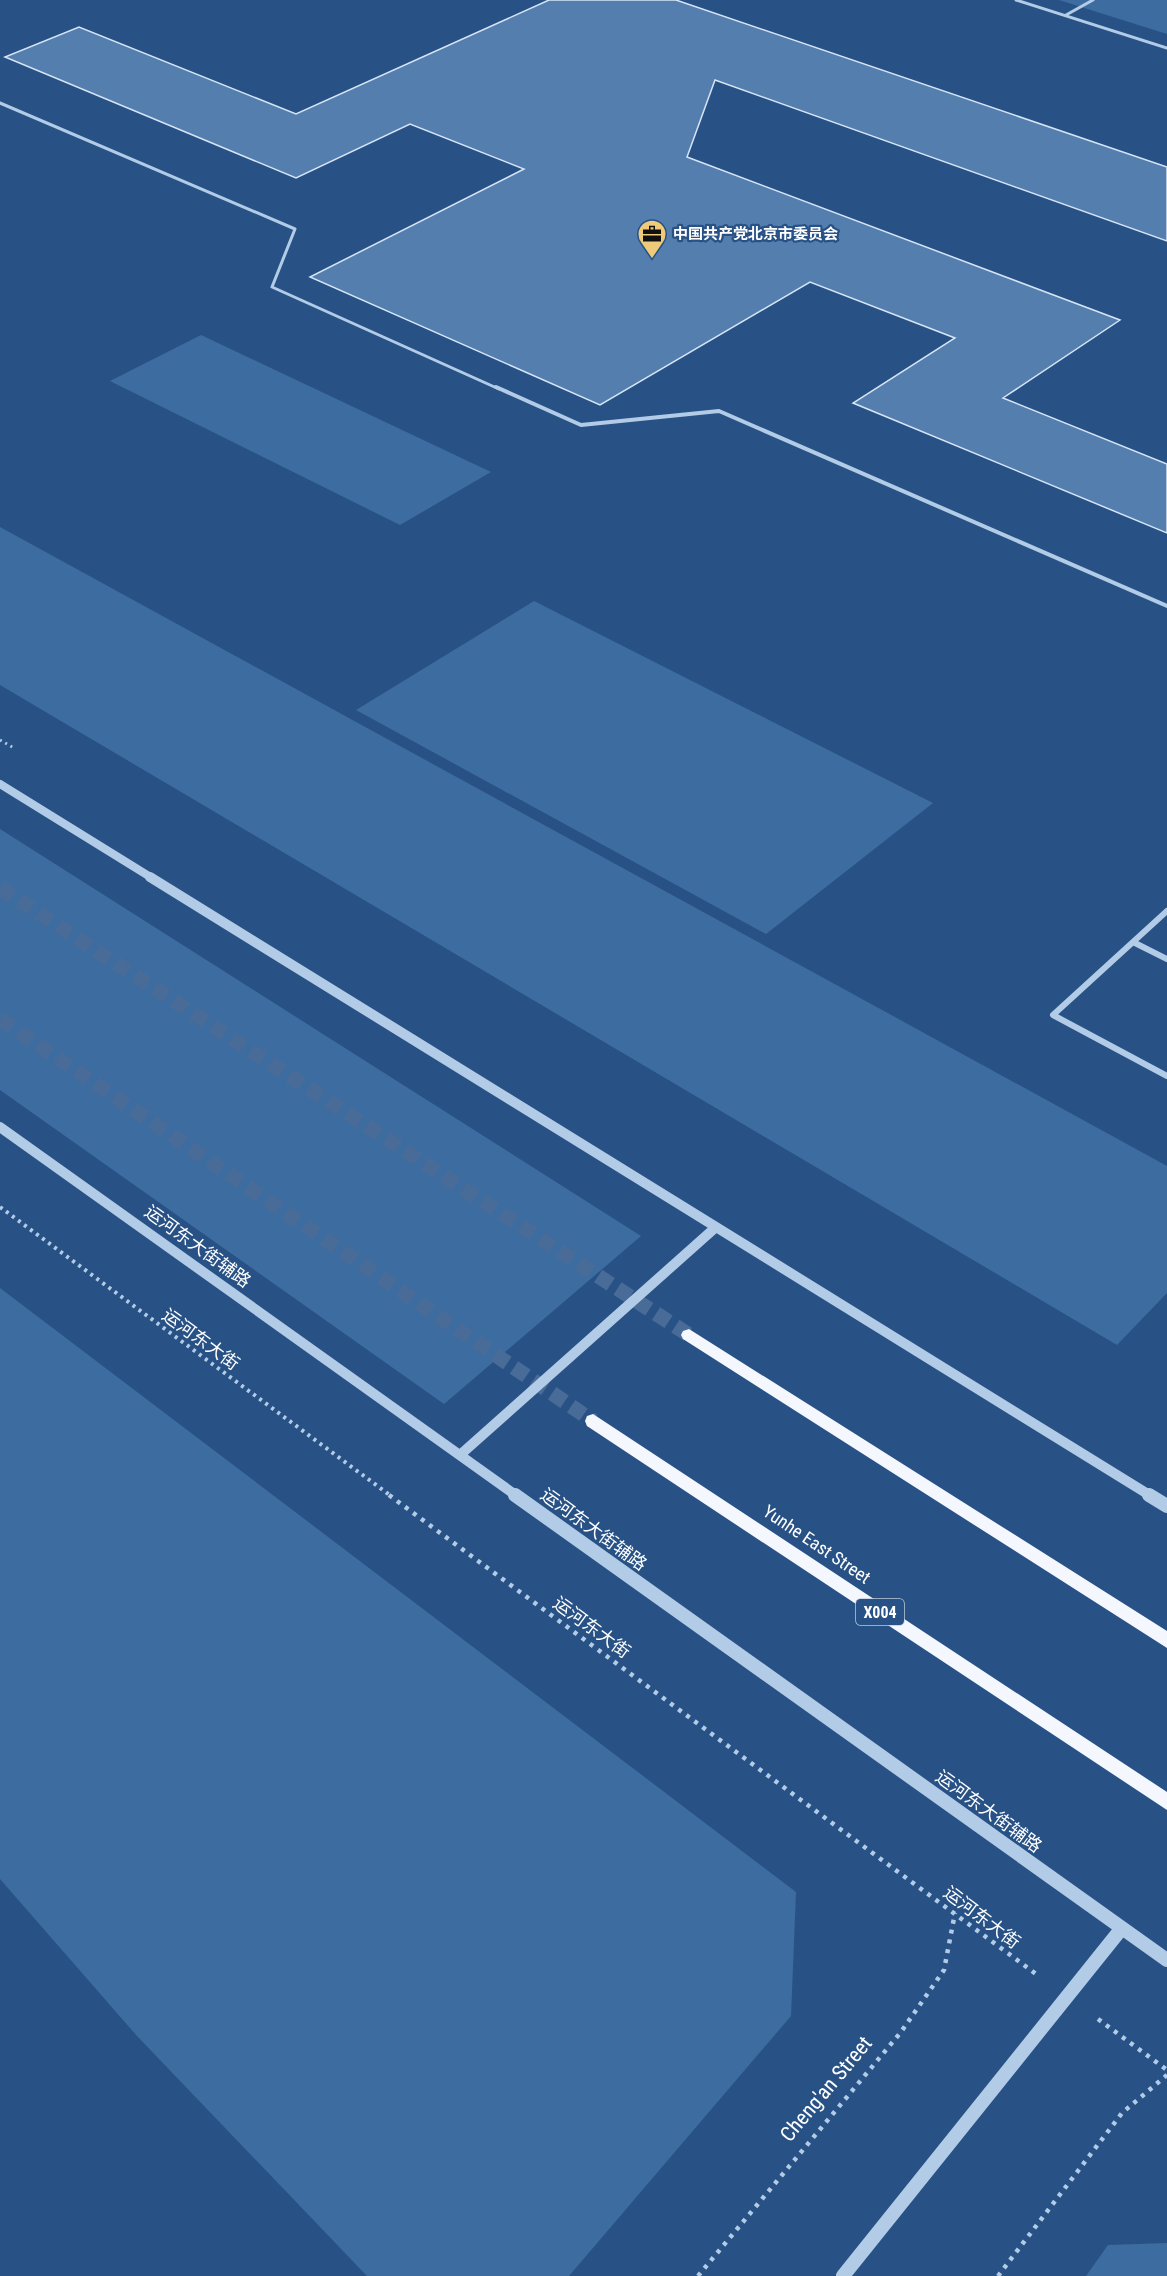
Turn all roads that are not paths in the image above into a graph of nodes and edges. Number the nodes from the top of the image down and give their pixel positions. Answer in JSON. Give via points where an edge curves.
{"nodes":[{"id":1,"x":1016,"y":0,"type":"edge"},
{"id":2,"x":1093,"y":0,"type":"edge"},
{"id":3,"x":1065,"y":15,"type":"junction"},
{"id":4,"x":1167,"y":48,"type":"edge"},
{"id":5,"x":0,"y":103,"type":"edge"},
{"id":6,"x":1167,"y":606,"type":"edge"},
{"id":7,"x":0,"y":784,"type":"edge"},
{"id":8,"x":1167,"y":911,"type":"edge"},
{"id":9,"x":1133,"y":942,"type":"junction"},
{"id":10,"x":1167,"y":959,"type":"edge"},
{"id":11,"x":1167,"y":1076,"type":"edge"},
{"id":12,"x":0,"y":1126,"type":"edge"},
{"id":13,"x":716,"y":1227,"type":"junction"},
{"id":14,"x":689,"y":1335,"type":"tunnel mouth"},
{"id":15,"x":593,"y":1421,"type":"tunnel mouth"},
{"id":16,"x":460,"y":1455,"type":"junction"},
{"id":17,"x":1167,"y":1506,"type":"edge"},
{"id":18,"x":1167,"y":1641,"type":"edge"},
{"id":19,"x":1167,"y":1802,"type":"edge"},
{"id":20,"x":1122,"y":1928,"type":"junction"},
{"id":21,"x":1167,"y":1960,"type":"edge"},
{"id":22,"x":843,"y":2276,"type":"edge"}],
"edges":[{"from":1,"to":3,"type":"street"},
{"from":2,"to":3,"type":"street"},
{"from":3,"to":4,"type":"street"},
{"from":5,"to":6,"type":"lane","via":[[295,229],[272,286],[581,425],[719,411]]},
{"from":7,"to":13,"type":"street"},
{"from":8,"to":9,"type":"street"},
{"from":9,"to":10,"type":"street"},
{"from":9,"to":11,"type":"street","via":[[1053,1015]]},
{"from":12,"to":16,"type":"street","name":"运河东大街辅路"},
{"from":13,"to":16,"type":"street"},
{"from":13,"to":17,"type":"street"},
{"from":14,"to":18,"type":"main road"},
{"from":15,"to":19,"type":"main road","name":"Yunhe East Street","number":"X004"},
{"from":16,"to":20,"type":"street","name":"运河东大街辅路"},
{"from":20,"to":21,"type":"street","name":"运河东大街辅路"},
{"from":20,"to":22,"type":"street"}]}
